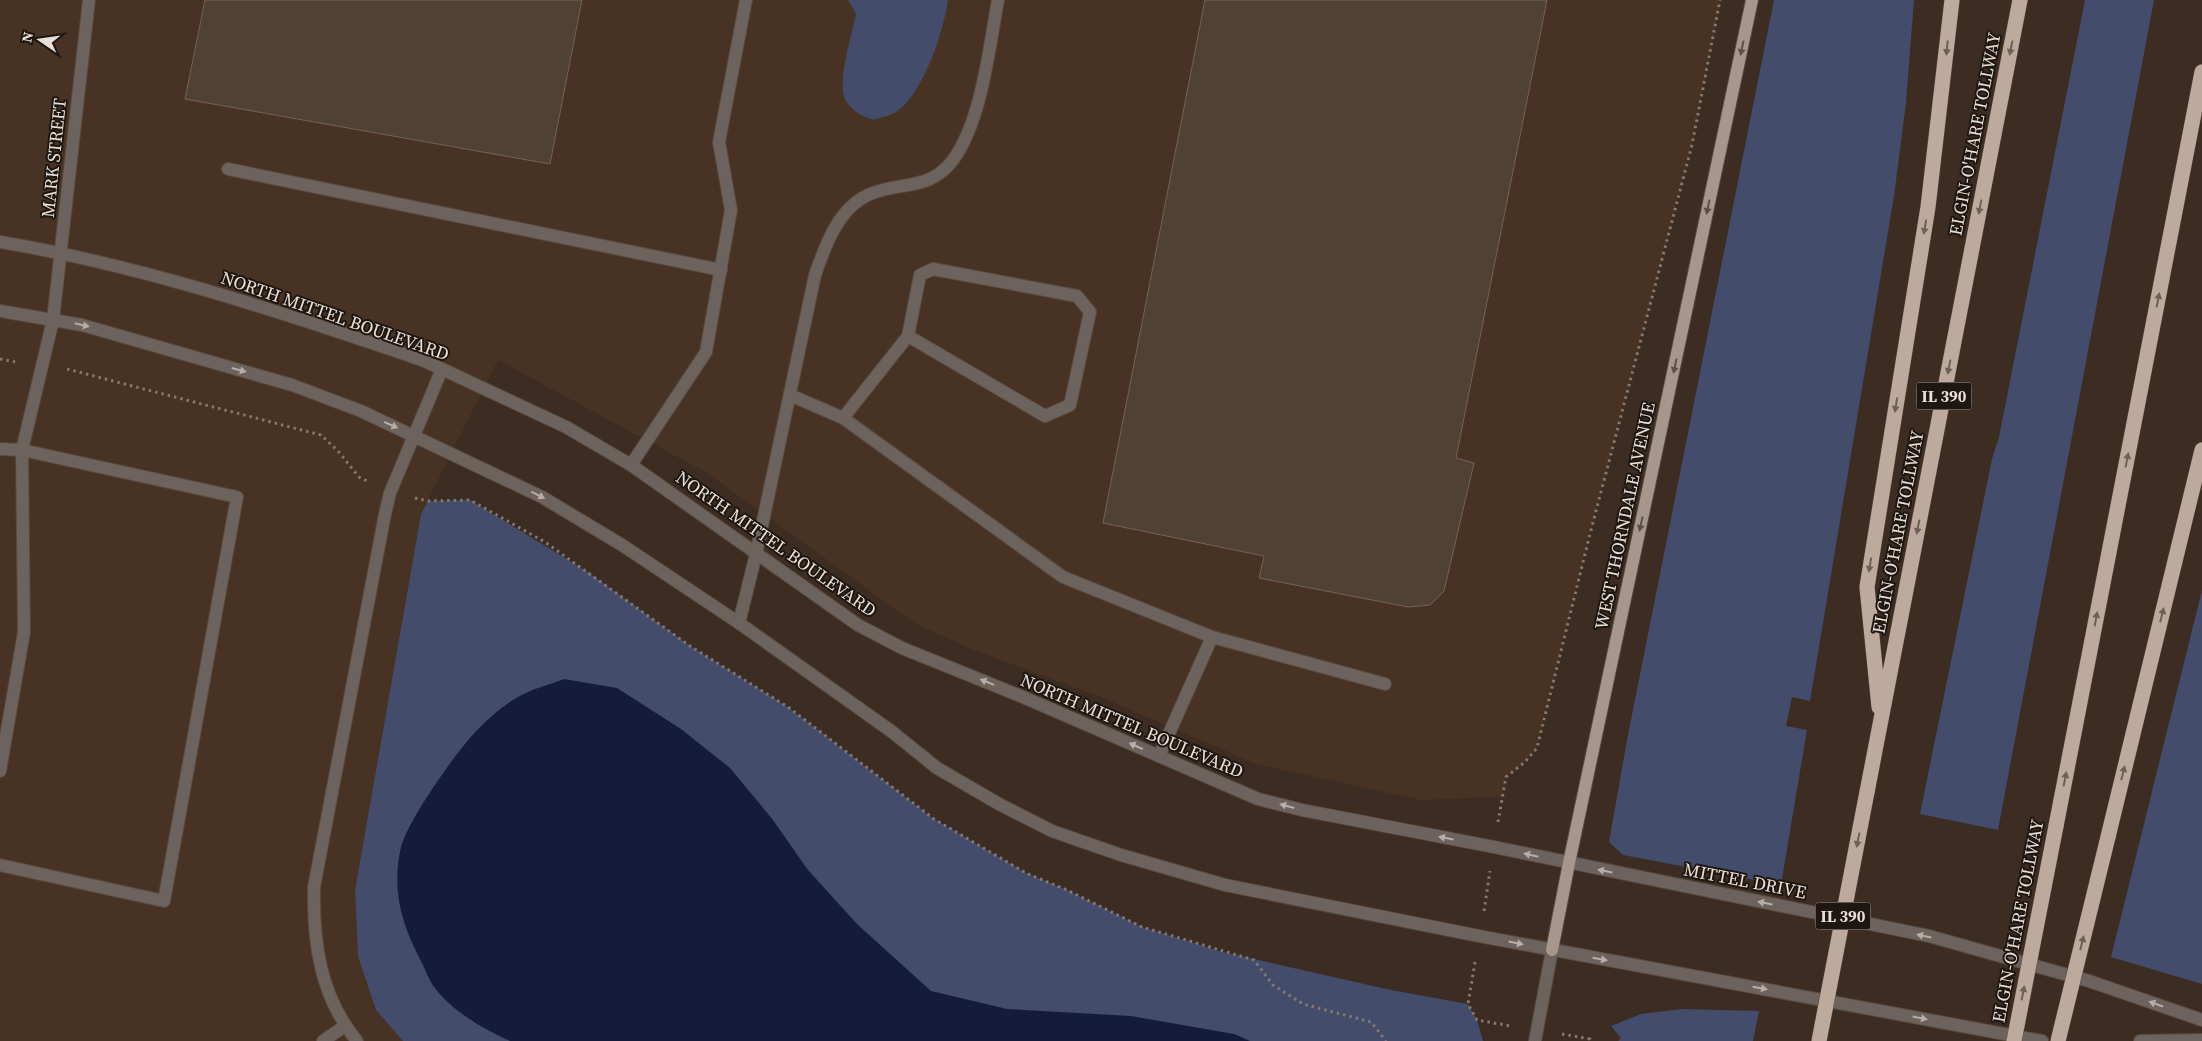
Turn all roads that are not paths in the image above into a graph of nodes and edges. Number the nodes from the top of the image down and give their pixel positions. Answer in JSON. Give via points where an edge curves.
{"nodes":[{"id":1,"x":90,"y":0,"type":"edge"},
{"id":2,"x":746,"y":0,"type":"edge"},
{"id":3,"x":998,"y":0,"type":"edge"},
{"id":4,"x":1752,"y":0,"type":"edge"},
{"id":5,"x":1952,"y":0,"type":"edge"},
{"id":6,"x":2020,"y":0,"type":"edge"},
{"id":7,"x":2202,"y":72,"type":"edge"},
{"id":8,"x":228,"y":169,"type":"dead end"},
{"id":9,"x":0,"y":242,"type":"edge"},
{"id":10,"x":61,"y":252,"type":"junction"},
{"id":11,"x":721,"y":270,"type":"junction"},
{"id":12,"x":0,"y":311,"type":"edge"},
{"id":13,"x":53,"y":320,"type":"junction"},
{"id":14,"x":908,"y":336,"type":"junction"},
{"id":15,"x":442,"y":369,"type":"junction"},
{"id":16,"x":790,"y":395,"type":"junction"},
{"id":17,"x":843,"y":418,"type":"junction"},
{"id":18,"x":415,"y":436,"type":"junction"},
{"id":19,"x":0,"y":449,"type":"edge"},
{"id":20,"x":22,"y":450,"type":"junction"},
{"id":21,"x":2202,"y":450,"type":"edge"},
{"id":22,"x":631,"y":465,"type":"junction"},
{"id":23,"x":756,"y":554,"type":"junction"},
{"id":24,"x":739,"y":624,"type":"junction"},
{"id":25,"x":1212,"y":637,"type":"junction"},
{"id":26,"x":1385,"y":684,"type":"dead end"},
{"id":27,"x":1880,"y":724,"type":"junction"},
{"id":28,"x":1160,"y":756,"type":"junction"},
{"id":29,"x":0,"y":771,"type":"edge"},
{"id":30,"x":1569,"y":864,"type":"junction"},
{"id":31,"x":0,"y":865,"type":"edge"},
{"id":32,"x":1552,"y":950,"type":"junction"},
{"id":33,"x":2202,"y":1020,"type":"edge"},
{"id":34,"x":345,"y":1026,"type":"junction"},
{"id":35,"x":2202,"y":1040,"type":"edge"},
{"id":36,"x":323,"y":1041,"type":"edge"},
{"id":37,"x":357,"y":1041,"type":"edge"},
{"id":38,"x":1535,"y":1041,"type":"edge"},
{"id":39,"x":1819,"y":1041,"type":"edge"},
{"id":40,"x":2014,"y":1041,"type":"edge"},
{"id":41,"x":2042,"y":1041,"type":"edge"},
{"id":42,"x":2058,"y":1041,"type":"edge"},
{"id":43,"x":2140,"y":1041,"type":"edge"}],
"edges":[{"from":1,"to":10,"type":"street","name":"MARK STREET"},
{"from":2,"to":11,"type":"street","via":[[719,142],[731,210]]},
{"from":3,"to":16,"type":"street","via":[[977,106],[965,139],[952,160],[934,178],[917,185],[867,195],[847,211],[833,231],[815,275]]},
{"from":4,"to":30,"type":"main road","name":"WEST THORNDALE AVENUE","one_way":true},
{"from":5,"to":27,"type":"highway","one_way":true,"via":[[1928,207],[1866,587]]},
{"from":6,"to":27,"type":"highway","name":"ELGIN-O'HARE TOLLWAY","number":"IL 390","one_way":true},
{"from":40,"to":7,"type":"highway","name":"ELGIN-O'HARE TOLLWAY","one_way":true,"bridge":true},
{"from":8,"to":11,"type":"street"},
{"from":9,"to":10,"type":"street","name":"NORTH MITTEL BOULEVARD"},
{"from":10,"to":13,"type":"street","name":"MARK STREET"},
{"from":10,"to":15,"type":"street","name":"NORTH MITTEL BOULEVARD","via":[[266,307]]},
{"from":11,"to":22,"type":"street","via":[[706,352]]},
{"from":12,"to":13,"type":"street"},
{"from":13,"to":18,"type":"street","one_way":true,"via":[[82,325],[292,385]]},
{"from":13,"to":20,"type":"street","name":"MARK STREET"},
{"from":14,"to":14,"type":"street","via":[[920,275],[932,269],[1077,296],[1090,312],[1070,405],[1045,416]]},
{"from":14,"to":17,"type":"street"},
{"from":15,"to":18,"type":"street"},
{"from":15,"to":22,"type":"street","name":"NORTH MITTEL BOULEVARD","via":[[566,427]]},
{"from":16,"to":17,"type":"street"},
{"from":16,"to":23,"type":"street"},
{"from":17,"to":25,"type":"street","via":[[1063,577]]},
{"from":18,"to":24,"type":"street","one_way":true,"via":[[542,497],[622,545]]},
{"from":18,"to":34,"type":"street","via":[[390,493],[314,887],[316,949],[325,987]]},
{"from":19,"to":20,"type":"street"},
{"from":20,"to":29,"type":"street","name":"MARK STREET","via":[[24,632]]},
{"from":20,"to":31,"type":"street","via":[[237,497],[164,901]]},
{"from":42,"to":21,"type":"highway","one_way":true,"bridge":true},
{"from":22,"to":23,"type":"street","name":"NORTH MITTEL BOULEVARD"},
{"from":23,"to":24,"type":"street"},
{"from":28,"to":23,"type":"street","name":"NORTH MITTEL BOULEVARD","one_way":true,"via":[[902,648],[858,625]]},
{"from":24,"to":32,"type":"street","one_way":true,"via":[[891,731],[937,768],[1052,831],[1225,885]]},
{"from":25,"to":26,"type":"street"},
{"from":25,"to":28,"type":"street"},
{"from":27,"to":39,"type":"highway","name":"ELGIN-O'HARE TOLLWAY","number":"IL 390","one_way":true,"bridge":true},
{"from":30,"to":28,"type":"street","name":"NORTH MITTEL BOULEVARD","one_way":true,"via":[[1258,799]]},
{"from":30,"to":32,"type":"main road","name":"WEST THORNDALE AVENUE"},
{"from":33,"to":30,"type":"street","name":"MITTEL DRIVE","one_way":true,"via":[[2089,981],[1929,936]]},
{"from":32,"to":38,"type":"street","name":"WEST THORNDALE AVENUE"},
{"from":32,"to":41,"type":"street","one_way":true},
{"from":34,"to":36,"type":"street"},
{"from":34,"to":37,"type":"street"},
{"from":35,"to":43,"type":"street"}]}
